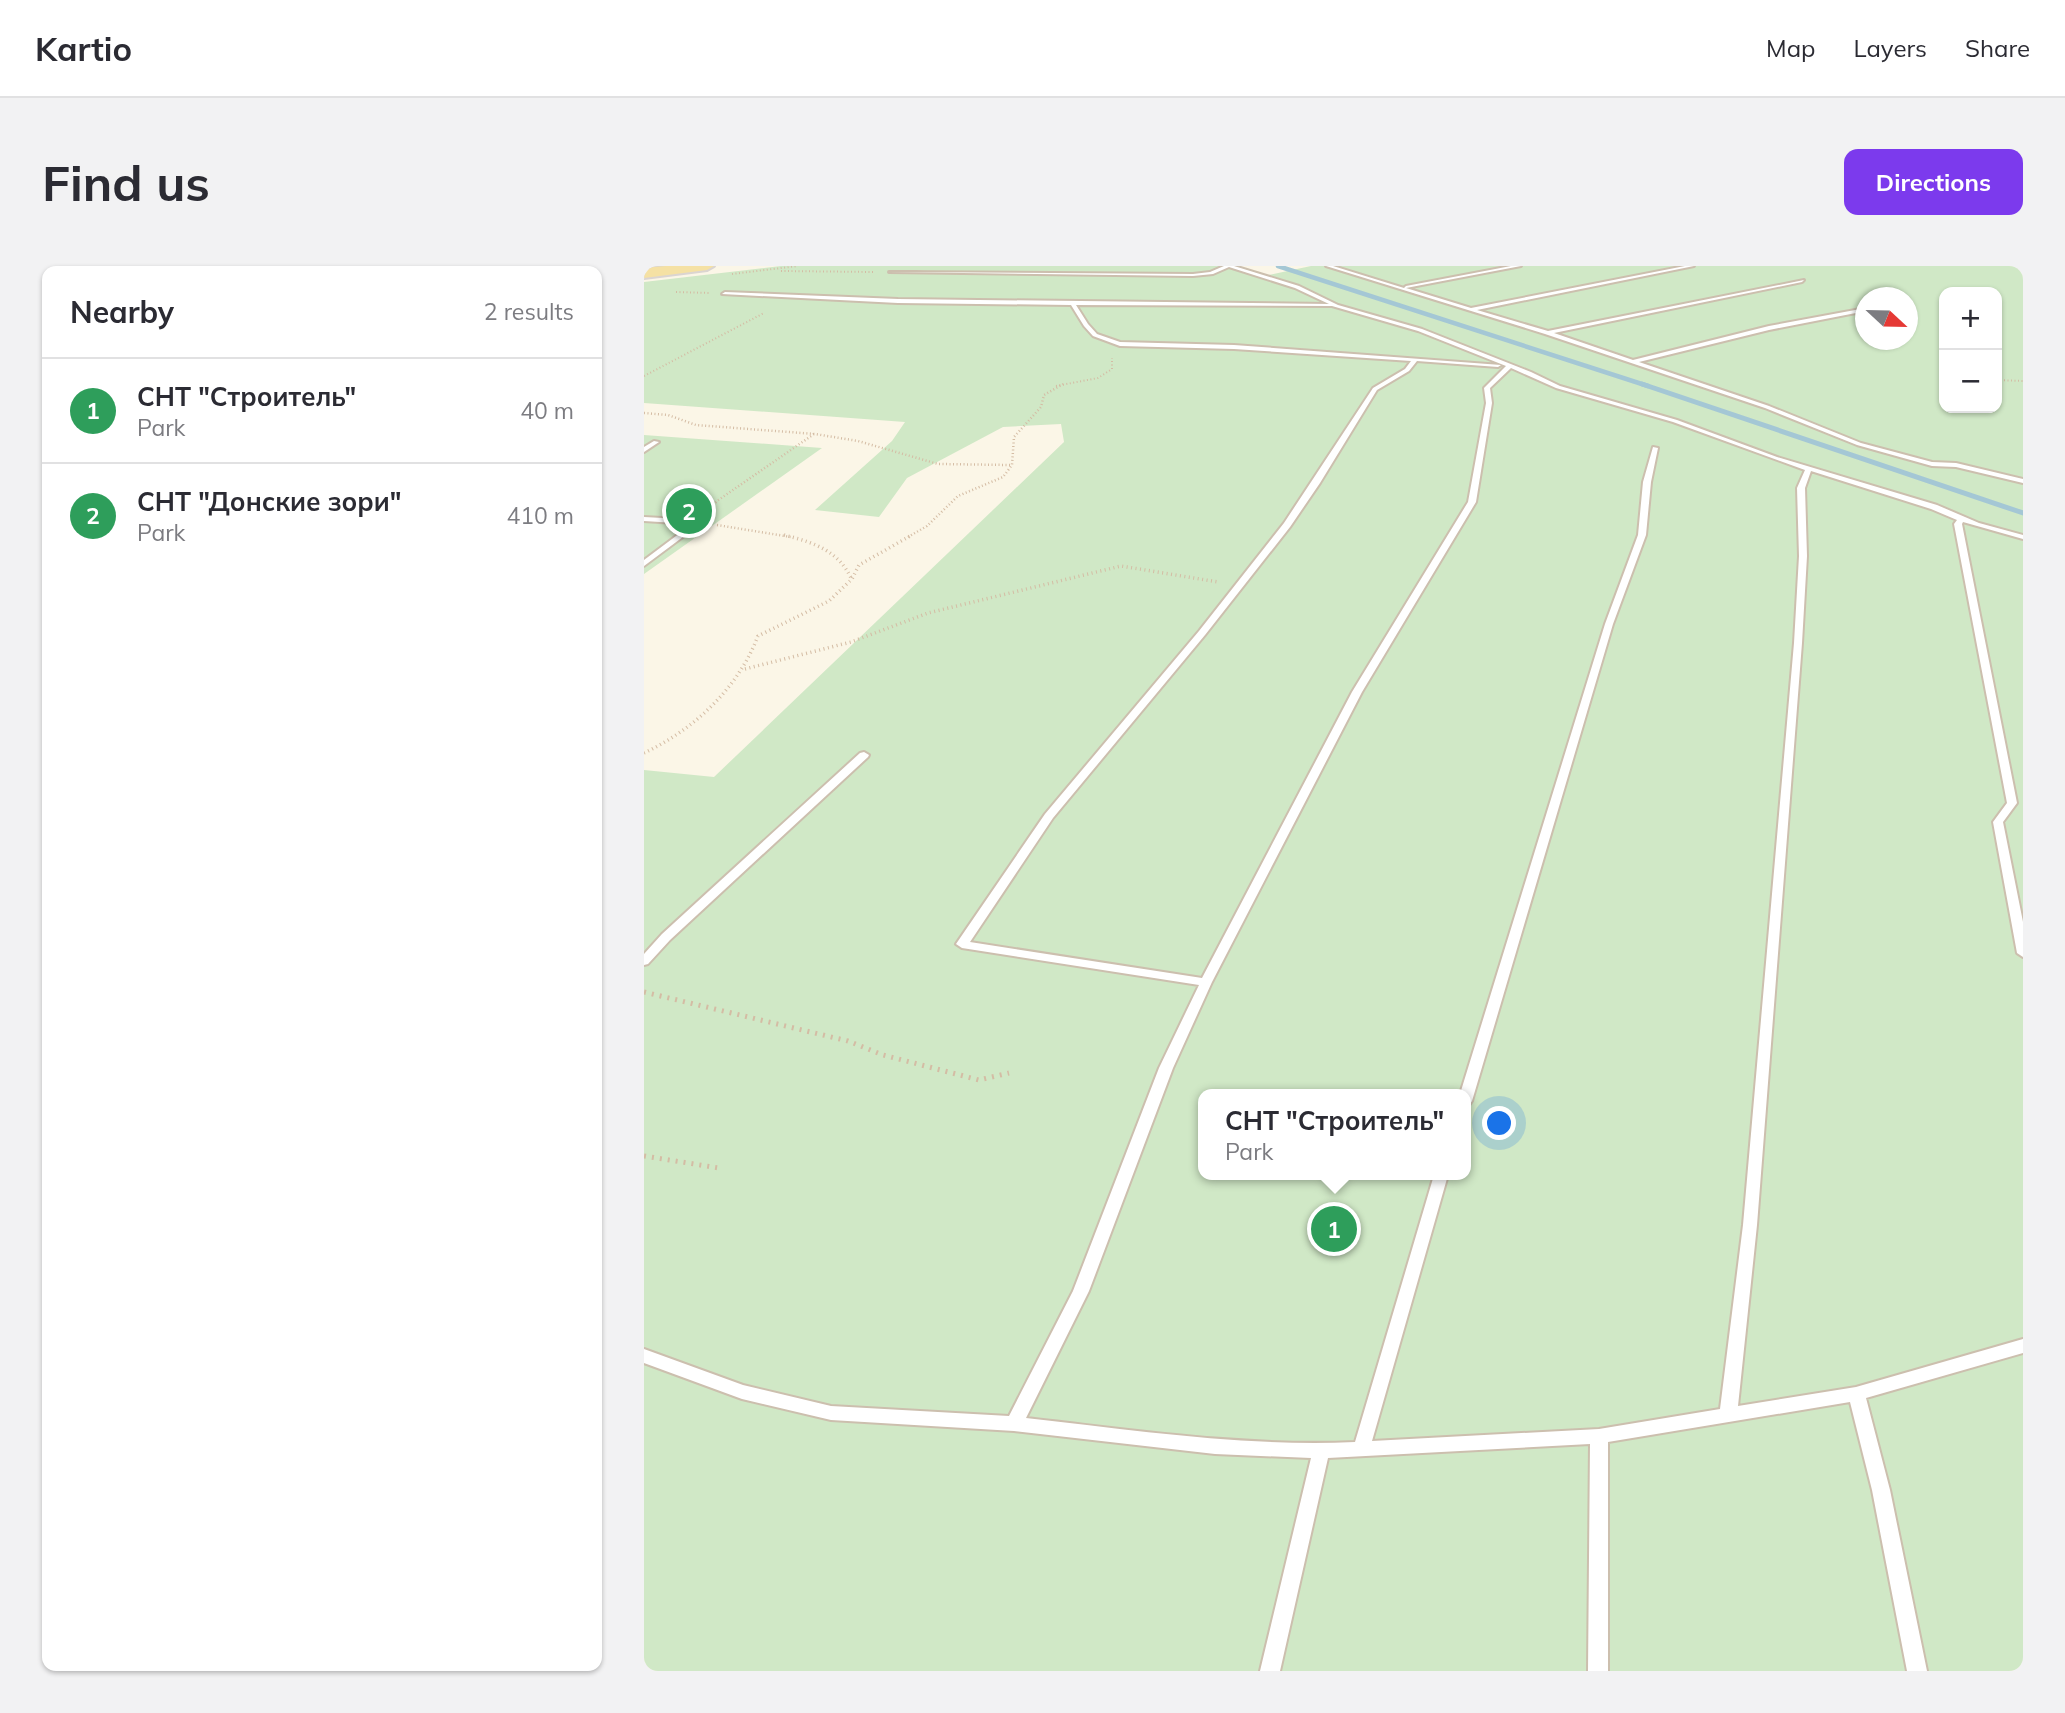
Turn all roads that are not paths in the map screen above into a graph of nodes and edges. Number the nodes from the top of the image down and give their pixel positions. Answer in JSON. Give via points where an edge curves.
{"nodes":[{"id":1,"x":707,"y":266,"type":"edge"},
{"id":2,"x":1229,"y":266,"type":"edge"},
{"id":3,"x":1350,"y":266,"type":"edge"},
{"id":4,"x":1519,"y":266,"type":"edge"},
{"id":5,"x":1692,"y":266,"type":"edge"},
{"id":6,"x":1331,"y":267,"type":"edge"},
{"id":7,"x":891,"y":272,"type":"road end"},
{"id":8,"x":644,"y":273,"type":"edge"},
{"id":9,"x":1802,"y":281,"type":"dead end"},
{"id":10,"x":1402,"y":288,"type":"junction"},
{"id":11,"x":725,"y":294,"type":"road end"},
{"id":12,"x":1072,"y":302,"type":"junction"},
{"id":13,"x":1336,"y":306,"type":"junction"},
{"id":14,"x":1469,"y":309,"type":"junction"},
{"id":15,"x":1855,"y":311,"type":"edge"},
{"id":16,"x":1548,"y":333,"type":"junction"},
{"id":17,"x":1416,"y":359,"type":"junction"},
{"id":18,"x":1632,"y":362,"type":"junction"},
{"id":19,"x":1509,"y":366,"type":"junction"},
{"id":20,"x":656,"y":442,"type":"dead end"},
{"id":21,"x":1656,"y":448,"type":"dead end"},
{"id":22,"x":644,"y":450,"type":"edge"},
{"id":23,"x":1809,"y":469,"type":"junction"},
{"id":24,"x":2023,"y":481,"type":"edge"},
{"id":25,"x":644,"y":519,"type":"edge"},
{"id":26,"x":1962,"y":519,"type":"junction"},
{"id":27,"x":2023,"y":537,"type":"edge"},
{"id":28,"x":644,"y":564,"type":"edge"},
{"id":29,"x":864,"y":755,"type":"dead end"},
{"id":30,"x":2023,"y":953,"type":"edge"},
{"id":31,"x":644,"y":961,"type":"edge"},
{"id":32,"x":1206,"y":982,"type":"junction"},
{"id":33,"x":1469,"y":1089,"type":"edge"},
{"id":34,"x":1440,"y":1180,"type":"edge"},
{"id":35,"x":2023,"y":1346,"type":"edge"},
{"id":36,"x":644,"y":1356,"type":"edge"},
{"id":37,"x":1856,"y":1394,"type":"junction"},
{"id":38,"x":1728,"y":1415,"type":"junction"},
{"id":39,"x":1014,"y":1424,"type":"junction"},
{"id":40,"x":1599,"y":1436,"type":"junction"},
{"id":41,"x":1361,"y":1449,"type":"junction"},
{"id":42,"x":1321,"y":1451,"type":"junction"},
{"id":43,"x":1270,"y":1671,"type":"edge"},
{"id":44,"x":1598,"y":1671,"type":"edge"},
{"id":45,"x":1917,"y":1671,"type":"edge"}],
"edges":[{"from":1,"to":8,"type":"main road"},
{"from":2,"to":7,"type":"lane","via":[[1193,275]]},
{"from":2,"to":13,"type":"lane","via":[[1297,287]]},
{"from":3,"to":6,"type":"lane"},
{"from":4,"to":10,"type":"lane"},
{"from":5,"to":14,"type":"lane"},
{"from":6,"to":10,"type":"lane"},
{"from":9,"to":16,"type":"lane"},
{"from":10,"to":14,"type":"lane"},
{"from":11,"to":12,"type":"lane"},
{"from":12,"to":13,"type":"lane"},
{"from":12,"to":17,"type":"lane","via":[[1093,335],[1120,344]]},
{"from":13,"to":19,"type":"lane","via":[[1420,330]]},
{"from":14,"to":16,"type":"lane"},
{"from":15,"to":18,"type":"lane"},
{"from":16,"to":18,"type":"lane"},
{"from":17,"to":19,"type":"lane"},
{"from":17,"to":32,"type":"lane","via":[[1407,370],[1375,389],[1317,483],[1240,585],[1049,816],[962,944]]},
{"from":18,"to":24,"type":"lane","via":[[1767,407],[1859,444]]},
{"from":19,"to":23,"type":"lane","via":[[1558,387],[1675,421]]},
{"from":19,"to":32,"type":"lane","via":[[1487,388],[1489,402],[1472,502],[1357,692]]},
{"from":20,"to":22,"type":"lane"},
{"from":21,"to":33,"type":"lane","via":[[1642,535],[1609,624]]},
{"from":23,"to":26,"type":"lane"},
{"from":23,"to":38,"type":"lane","via":[[1801,488],[1798,643],[1750,1225]]},
{"from":25,"to":28,"type":"lane","via":[[699,522]]},
{"from":26,"to":27,"type":"lane"},
{"from":26,"to":30,"type":"lane","via":[[1958,524],[2012,803],[1998,822]]},
{"from":29,"to":31,"type":"lane"},
{"from":32,"to":39,"type":"lane","via":[[1166,1068],[1081,1291]]},
{"from":34,"to":41,"type":"lane"},
{"from":35,"to":37,"type":"lane"},
{"from":36,"to":39,"type":"lane","via":[[742,1392],[831,1413]]},
{"from":37,"to":38,"type":"lane"},
{"from":37,"to":45,"type":"lane","via":[[1881,1490]]},
{"from":38,"to":40,"type":"lane"},
{"from":39,"to":42,"type":"lane","via":[[1215,1446]]},
{"from":40,"to":41,"type":"lane"},
{"from":40,"to":44,"type":"lane"},
{"from":41,"to":42,"type":"lane"},
{"from":42,"to":43,"type":"lane"}]}
